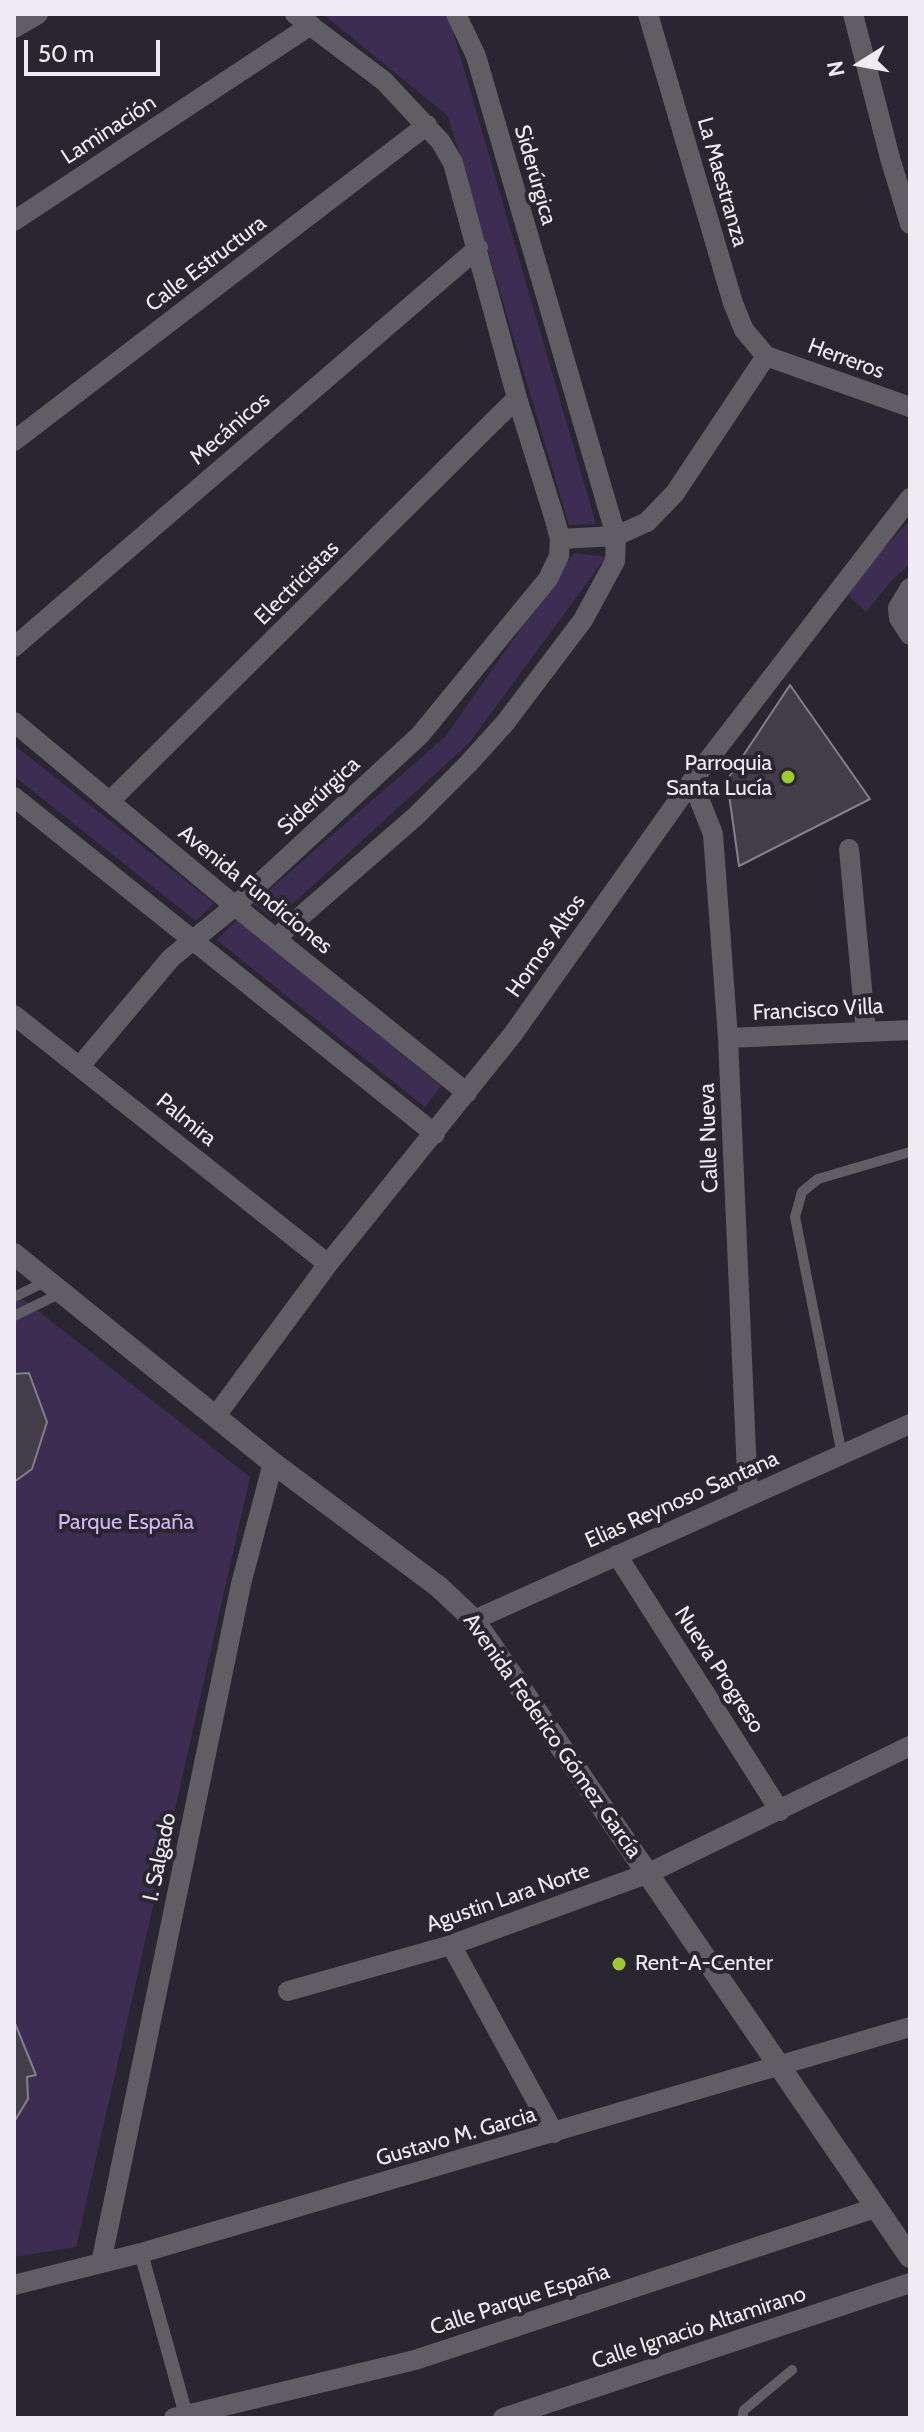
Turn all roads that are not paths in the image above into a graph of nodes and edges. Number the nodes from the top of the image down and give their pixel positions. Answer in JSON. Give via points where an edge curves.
{"nodes":[{"id":1,"x":38,"y":14,"type":"edge"},
{"id":2,"x":456,"y":14,"type":"edge"},
{"id":3,"x":648,"y":14,"type":"edge"},
{"id":4,"x":853,"y":14,"type":"edge"},
{"id":5,"x":303,"y":20,"type":"edge"},
{"id":6,"x":14,"y":28,"type":"edge"},
{"id":7,"x":427,"y":125,"type":"junction"},
{"id":8,"x":14,"y":221,"type":"edge"},
{"id":9,"x":910,"y":224,"type":"edge"},
{"id":10,"x":478,"y":248,"type":"junction"},
{"id":11,"x":766,"y":356,"type":"junction"},
{"id":12,"x":517,"y":398,"type":"junction"},
{"id":13,"x":910,"y":407,"type":"edge"},
{"id":14,"x":14,"y":441,"type":"edge"},
{"id":15,"x":910,"y":498,"type":"edge"},
{"id":16,"x":616,"y":536,"type":"junction"},
{"id":17,"x":560,"y":539,"type":"junction"},
{"id":18,"x":910,"y":588,"type":"edge"},
{"id":19,"x":910,"y":635,"type":"edge"},
{"id":20,"x":14,"y":647,"type":"edge"},
{"id":21,"x":14,"y":722,"type":"edge"},
{"id":22,"x":692,"y":781,"type":"junction"},
{"id":23,"x":14,"y":797,"type":"edge"},
{"id":24,"x":110,"y":801,"type":"junction"},
{"id":25,"x":849,"y":849,"type":"dead end"},
{"id":26,"x":235,"y":906,"type":"junction"},
{"id":27,"x":276,"y":938,"type":"junction"},
{"id":28,"x":192,"y":940,"type":"junction"},
{"id":29,"x":14,"y":1015,"type":"edge"},
{"id":30,"x":910,"y":1030,"type":"edge"},
{"id":31,"x":866,"y":1032,"type":"junction"},
{"id":32,"x":728,"y":1038,"type":"junction"},
{"id":33,"x":80,"y":1066,"type":"junction"},
{"id":34,"x":467,"y":1093,"type":"junction"},
{"id":35,"x":435,"y":1134,"type":"junction"},
{"id":36,"x":910,"y":1152,"type":"edge"},
{"id":37,"x":14,"y":1254,"type":"edge"},
{"id":38,"x":328,"y":1264,"type":"junction"},
{"id":39,"x":54,"y":1287,"type":"junction"},
{"id":40,"x":14,"y":1297,"type":"edge"},
{"id":41,"x":14,"y":1316,"type":"edge"},
{"id":42,"x":215,"y":1417,"type":"junction"},
{"id":43,"x":910,"y":1424,"type":"edge"},
{"id":44,"x":842,"y":1455,"type":"junction"},
{"id":45,"x":273,"y":1463,"type":"junction"},
{"id":46,"x":748,"y":1497,"type":"junction"},
{"id":47,"x":617,"y":1555,"type":"junction"},
{"id":48,"x":474,"y":1620,"type":"junction"},
{"id":49,"x":910,"y":1746,"type":"edge"},
{"id":50,"x":780,"y":1811,"type":"junction"},
{"id":51,"x":649,"y":1873,"type":"junction"},
{"id":52,"x":451,"y":1945,"type":"junction"},
{"id":53,"x":288,"y":1991,"type":"dead end"},
{"id":54,"x":910,"y":2027,"type":"edge"},
{"id":55,"x":778,"y":2066,"type":"junction"},
{"id":56,"x":554,"y":2133,"type":"junction"},
{"id":57,"x":875,"y":2208,"type":"junction"},
{"id":58,"x":141,"y":2253,"type":"junction"},
{"id":59,"x":910,"y":2257,"type":"edge"},
{"id":60,"x":101,"y":2263,"type":"junction"},
{"id":61,"x":910,"y":2283,"type":"edge"},
{"id":62,"x":14,"y":2285,"type":"edge"},
{"id":63,"x":792,"y":2370,"type":"dead end"},
{"id":64,"x":180,"y":2417,"type":"edge"},
{"id":65,"x":503,"y":2418,"type":"edge"},
{"id":66,"x":742,"y":2418,"type":"edge"}],
"edges":[{"from":1,"to":6,"type":"street"},
{"from":2,"to":16,"type":"street","name":"Siderúrgica","via":[[476,56]]},
{"from":3,"to":11,"type":"street","name":"La Maestranza","via":[[733,303],[744,330]]},
{"from":4,"to":9,"type":"street"},
{"from":5,"to":7,"type":"street","via":[[384,81]]},
{"from":5,"to":8,"type":"street","name":"Laminación"},
{"from":7,"to":10,"type":"street","via":[[453,163]]},
{"from":7,"to":14,"type":"street","name":"Calle Estructura"},
{"from":10,"to":12,"type":"street"},
{"from":10,"to":20,"type":"street","name":"Mecánicos"},
{"from":11,"to":13,"type":"street","name":"Herreros"},
{"from":11,"to":16,"type":"street","via":[[675,493],[647,522]]},
{"from":12,"to":17,"type":"street"},
{"from":12,"to":24,"type":"street","name":"Electricistas"},
{"from":15,"to":22,"type":"street","name":"Hornos Altos"},
{"from":16,"to":17,"type":"street"},
{"from":16,"to":27,"type":"street","name":"Siderúrgica","via":[[615,561],[602,589],[505,723],[416,816]]},
{"from":17,"to":26,"type":"street","name":"Siderúrgica","via":[[548,579],[420,735]]},
{"from":18,"to":19,"type":"street","via":[[898,608]]},
{"from":21,"to":24,"type":"street","name":"Avenida Fundiciones"},
{"from":22,"to":32,"type":"street","name":"Calle Nueva","via":[[713,834]]},
{"from":22,"to":34,"type":"street","name":"Hornos Altos"},
{"from":23,"to":28,"type":"street"},
{"from":24,"to":26,"type":"street","name":"Avenida Fundiciones"},
{"from":25,"to":31,"type":"street"},
{"from":26,"to":27,"type":"street","name":"Avenida Fundiciones"},
{"from":26,"to":28,"type":"street","name":"Siderúrgica"},
{"from":27,"to":34,"type":"street","name":"Avenida Fundiciones"},
{"from":28,"to":33,"type":"street","name":"Siderúrgica"},
{"from":28,"to":35,"type":"street"},
{"from":29,"to":33,"type":"street","name":"Palmira"},
{"from":30,"to":31,"type":"street","name":"Francisco Villa"},
{"from":31,"to":32,"type":"street","name":"Francisco Villa"},
{"from":32,"to":46,"type":"street","name":"Calle Nueva"},
{"from":33,"to":38,"type":"street","name":"Palmira"},
{"from":34,"to":35,"type":"street","name":"Hornos Altos"},
{"from":35,"to":38,"type":"street","name":"Hornos Altos"},
{"from":36,"to":44,"type":"lane","via":[[818,1179],[802,1192],[795,1217]]},
{"from":37,"to":39,"type":"street","name":"Avenida Federico Gómez García"},
{"from":38,"to":42,"type":"street","name":"Hornos Altos"},
{"from":39,"to":40,"type":"lane"},
{"from":39,"to":41,"type":"lane"},
{"from":39,"to":42,"type":"street","name":"Avenida Federico Gómez García"},
{"from":42,"to":45,"type":"street","name":"Avenida Federico Gómez García"},
{"from":43,"to":44,"type":"street","name":"Elias Reynoso Santana"},
{"from":44,"to":46,"type":"street","name":"Elias Reynoso Santana"},
{"from":45,"to":48,"type":"street","name":"Avenida Federico Gómez García","via":[[439,1587]]},
{"from":45,"to":60,"type":"street","name":"I. Salgado","via":[[241,1584]]},
{"from":46,"to":47,"type":"street","name":"Elias Reynoso Santana"},
{"from":47,"to":48,"type":"street","name":"Elias Reynoso Santana"},
{"from":47,"to":50,"type":"street","name":"Nueva Progreso"},
{"from":48,"to":51,"type":"street","name":"Avenida Federico Gómez García"},
{"from":49,"to":50,"type":"street","name":"Agustin Lara Norte"},
{"from":50,"to":51,"type":"street","name":"Agustin Lara Norte"},
{"from":51,"to":52,"type":"street","name":"Agustin Lara Norte"},
{"from":51,"to":55,"type":"street","name":"Avenida Federico Gómez García"},
{"from":52,"to":53,"type":"street","name":"Agustin Lara Norte"},
{"from":52,"to":56,"type":"street"},
{"from":54,"to":55,"type":"street","name":"Gustavo M. Garcia"},
{"from":55,"to":56,"type":"street","name":"Gustavo M. Garcia"},
{"from":55,"to":57,"type":"street","name":"Avenida Federico Gómez García"},
{"from":56,"to":58,"type":"street","name":"Gustavo M. Garcia"},
{"from":57,"to":59,"type":"street","name":"Avenida Federico Gómez García"},
{"from":57,"to":64,"type":"street","name":"Calle Parque España","via":[[441,2352]]},
{"from":58,"to":60,"type":"street","name":"Gustavo M. Garcia"},
{"from":58,"to":64,"type":"street"},
{"from":60,"to":62,"type":"street","name":"Gustavo M. Garcia"},
{"from":61,"to":65,"type":"street","name":"Calle Ignacio Altamirano"},
{"from":63,"to":66,"type":"lane","via":[[744,2410]]}]}
